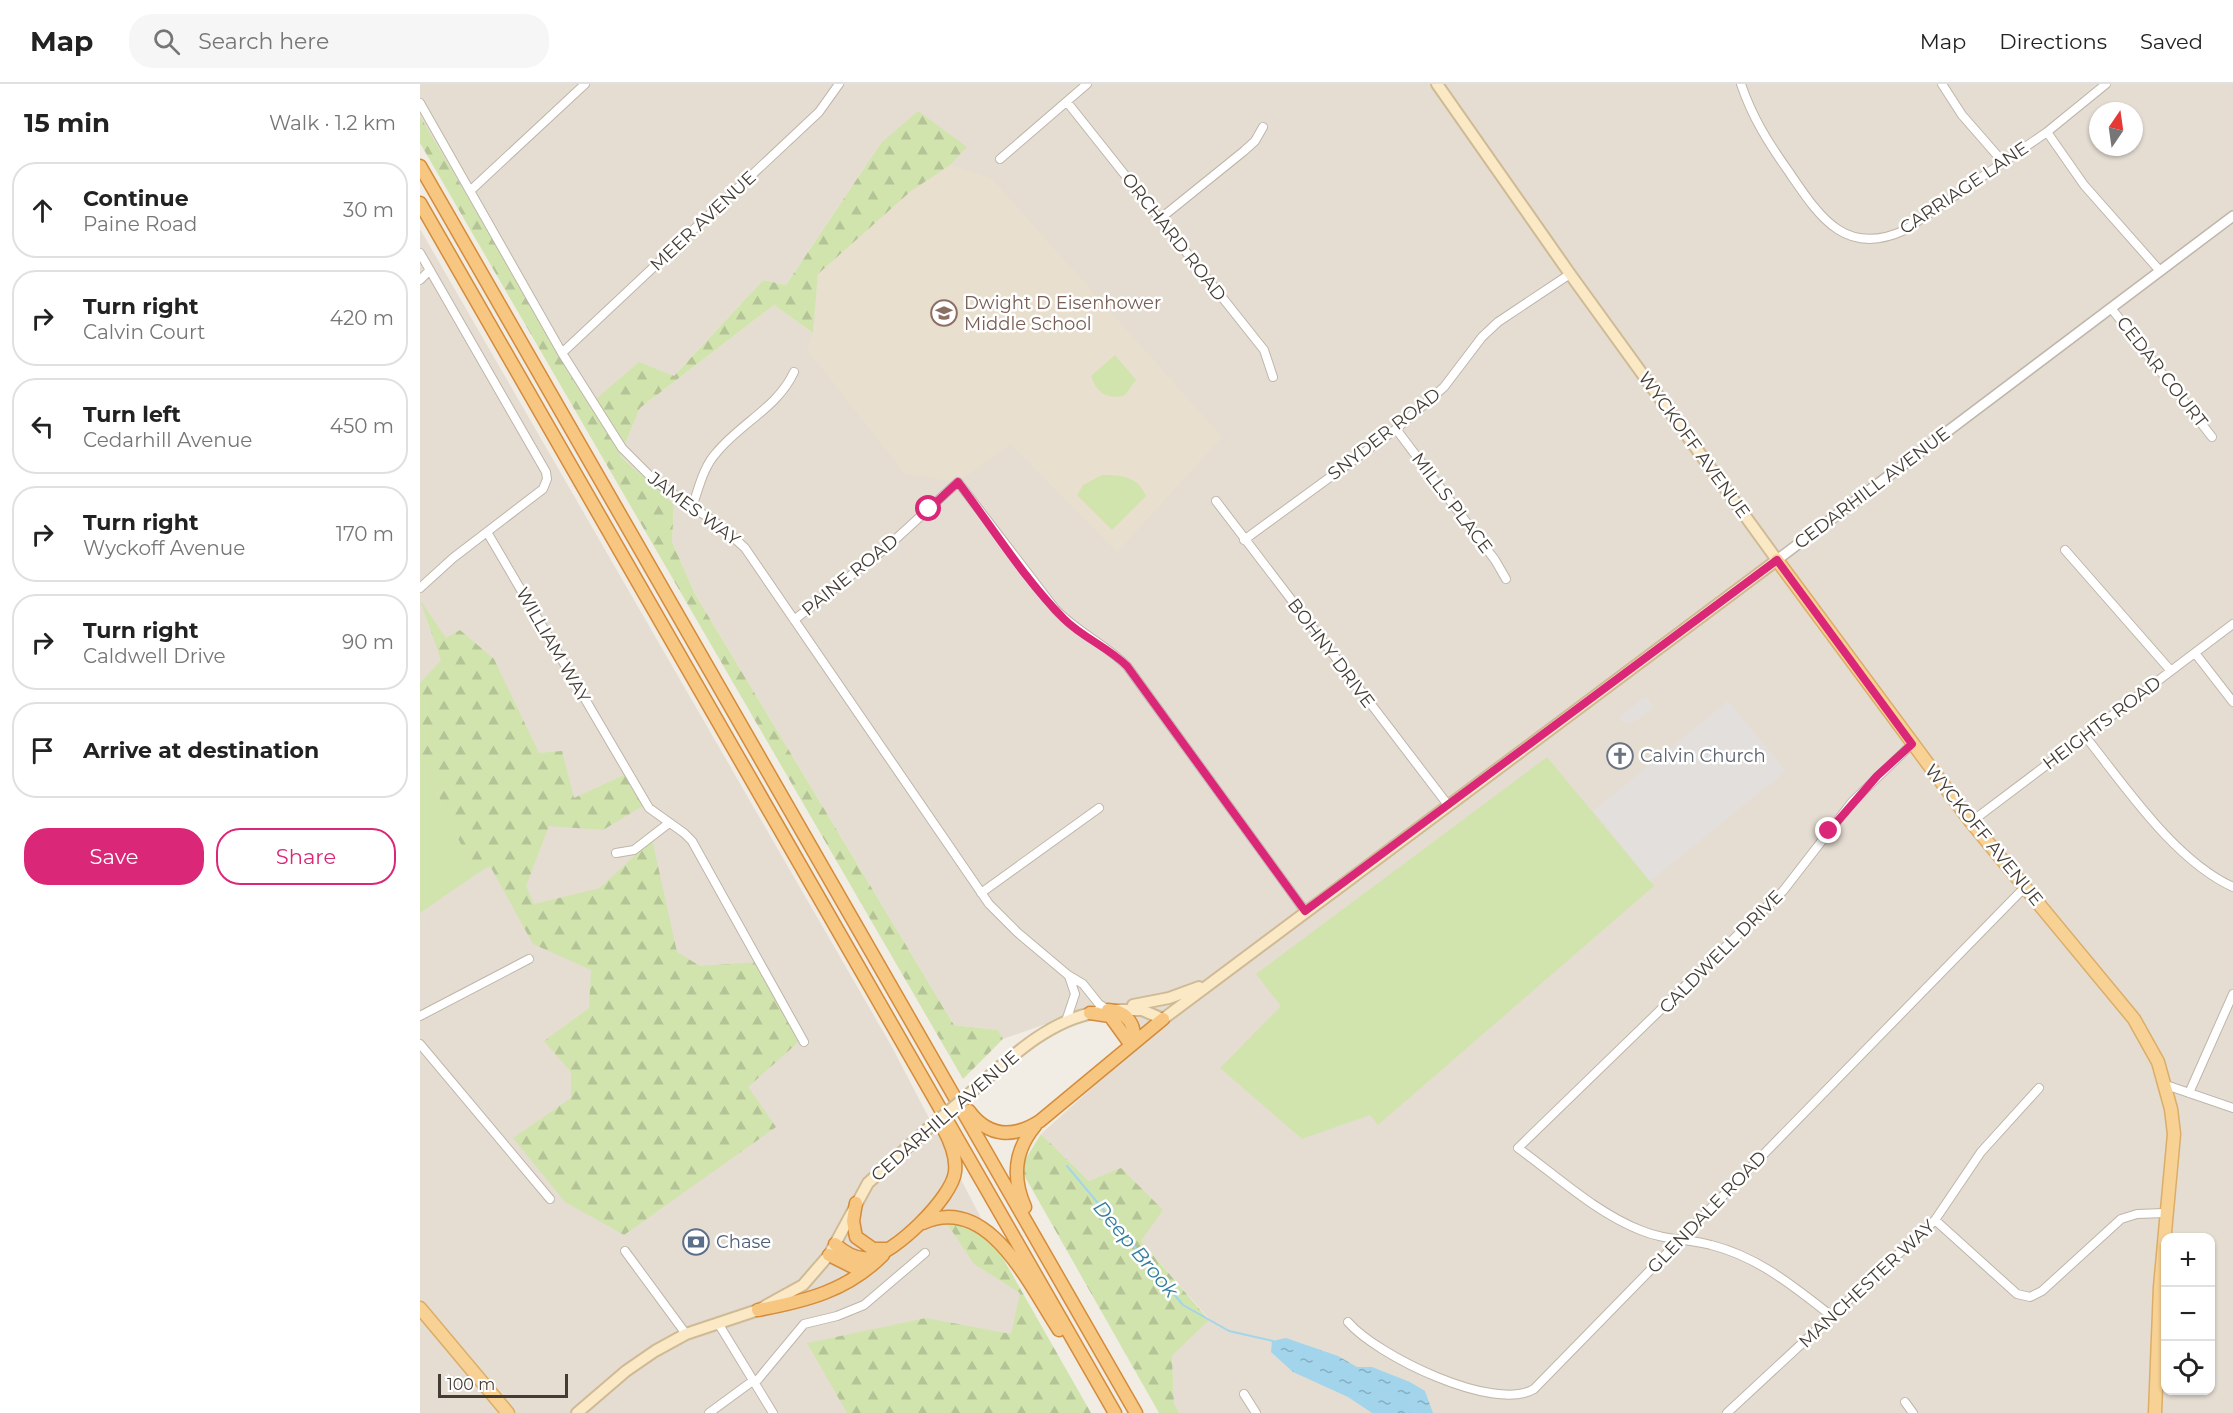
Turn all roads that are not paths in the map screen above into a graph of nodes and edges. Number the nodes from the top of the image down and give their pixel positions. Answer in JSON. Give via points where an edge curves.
{"nodes":[{"id":1,"x":585,"y":84,"type":"edge"},
{"id":2,"x":839,"y":84,"type":"edge"},
{"id":3,"x":1087,"y":84,"type":"edge"},
{"id":4,"x":1437,"y":84,"type":"edge"},
{"id":5,"x":1741,"y":84,"type":"edge"},
{"id":6,"x":1942,"y":84,"type":"edge"},
{"id":7,"x":2106,"y":84,"type":"edge"},
{"id":8,"x":1067,"y":102,"type":"junction"},
{"id":9,"x":420,"y":103,"type":"edge"},
{"id":10,"x":1263,"y":127,"type":"dead end"},
{"id":11,"x":2047,"y":132,"type":"junction"},
{"id":12,"x":1000,"y":159,"type":"dead end"},
{"id":13,"x":2003,"y":162,"type":"junction"},
{"id":14,"x":420,"y":166,"type":"edge"},
{"id":15,"x":470,"y":191,"type":"junction"},
{"id":16,"x":420,"y":203,"type":"edge"},
{"id":17,"x":2233,"y":216,"type":"edge"},
{"id":18,"x":1161,"y":218,"type":"junction"},
{"id":19,"x":420,"y":253,"type":"edge"},
{"id":20,"x":430,"y":270,"type":"junction"},
{"id":21,"x":2160,"y":271,"type":"junction"},
{"id":22,"x":1570,"y":274,"type":"junction"},
{"id":23,"x":420,"y":280,"type":"edge"},
{"id":24,"x":2111,"y":308,"type":"junction"},
{"id":25,"x":562,"y":353,"type":"junction"},
{"id":26,"x":794,"y":372,"type":"dead end"},
{"id":27,"x":1273,"y":377,"type":"dead end"},
{"id":28,"x":1396,"y":429,"type":"junction"},
{"id":29,"x":2212,"y":437,"type":"dead end"},
{"id":30,"x":1216,"y":501,"type":"dead end"},
{"id":31,"x":692,"y":507,"type":"junction"},
{"id":32,"x":487,"y":532,"type":"junction"},
{"id":33,"x":1244,"y":540,"type":"junction"},
{"id":34,"x":2065,"y":550,"type":"dead end"},
{"id":35,"x":1777,"y":560,"type":"junction"},
{"id":36,"x":1506,"y":579,"type":"dead end"},
{"id":37,"x":420,"y":588,"type":"edge"},
{"id":38,"x":794,"y":620,"type":"junction"},
{"id":39,"x":2233,"y":624,"type":"edge"},
{"id":40,"x":2194,"y":653,"type":"junction"},
{"id":41,"x":2171,"y":671,"type":"junction"},
{"id":42,"x":2233,"y":702,"type":"edge"},
{"id":43,"x":2085,"y":736,"type":"junction"},
{"id":44,"x":1912,"y":744,"type":"junction"},
{"id":45,"x":1448,"y":805,"type":"junction"},
{"id":46,"x":1099,"y":808,"type":"dead end"},
{"id":47,"x":1971,"y":822,"type":"junction"},
{"id":48,"x":669,"y":823,"type":"junction"},
{"id":49,"x":616,"y":853,"type":"dead end"},
{"id":50,"x":2025,"y":887,"type":"junction"},
{"id":51,"x":2233,"y":887,"type":"edge"},
{"id":52,"x":981,"y":893,"type":"junction"},
{"id":53,"x":1305,"y":911,"type":"junction"},
{"id":54,"x":529,"y":959,"type":"dead end"},
{"id":55,"x":1222,"y":974,"type":"junction"},
{"id":56,"x":1068,"y":975,"type":"junction"},
{"id":57,"x":871,"y":988,"type":"junction"},
{"id":58,"x":2233,"y":994,"type":"edge"},
{"id":59,"x":1108,"y":1010,"type":"junction"},
{"id":60,"x":1090,"y":1013,"type":"junction"},
{"id":61,"x":420,"y":1016,"type":"edge"},
{"id":62,"x":1163,"y":1020,"type":"junction"},
{"id":63,"x":1066,"y":1021,"type":"junction"},
{"id":64,"x":804,"y":1042,"type":"dead end"},
{"id":65,"x":923,"y":1042,"type":"junction"},
{"id":66,"x":420,"y":1044,"type":"edge"},
{"id":67,"x":1131,"y":1045,"type":"junction"},
{"id":68,"x":2166,"y":1085,"type":"junction"},
{"id":69,"x":2039,"y":1088,"type":"dead end"},
{"id":70,"x":2189,"y":1093,"type":"junction"},
{"id":71,"x":2233,"y":1108,"type":"edge"},
{"id":72,"x":1040,"y":1121,"type":"junction"},
{"id":73,"x":550,"y":1199,"type":"dead end"},
{"id":74,"x":856,"y":1203,"type":"junction"},
{"id":75,"x":2165,"y":1213,"type":"junction"},
{"id":76,"x":1935,"y":1220,"type":"junction"},
{"id":77,"x":914,"y":1228,"type":"junction"},
{"id":78,"x":1679,"y":1240,"type":"junction"},
{"id":79,"x":893,"y":1246,"type":"junction"},
{"id":80,"x":832,"y":1250,"type":"junction"},
{"id":81,"x":625,"y":1251,"type":"dead end"},
{"id":82,"x":925,"y":1253,"type":"dead end"},
{"id":83,"x":876,"y":1263,"type":"junction"},
{"id":84,"x":1068,"y":1295,"type":"junction"},
{"id":85,"x":420,"y":1308,"type":"edge"},
{"id":86,"x":758,"y":1310,"type":"junction"},
{"id":87,"x":1833,"y":1317,"type":"junction"},
{"id":88,"x":1348,"y":1322,"type":"dead end"},
{"id":89,"x":718,"y":1323,"type":"junction"},
{"id":90,"x":686,"y":1334,"type":"junction"},
{"id":91,"x":755,"y":1381,"type":"junction"},
{"id":92,"x":1104,"y":1394,"type":"junction"},
{"id":93,"x":1244,"y":1394,"type":"dead end"},
{"id":94,"x":1905,"y":1402,"type":"dead end"},
{"id":95,"x":508,"y":1413,"type":"edge"},
{"id":96,"x":577,"y":1413,"type":"edge"},
{"id":97,"x":709,"y":1413,"type":"edge"},
{"id":98,"x":773,"y":1413,"type":"edge"},
{"id":99,"x":1115,"y":1413,"type":"edge"},
{"id":100,"x":1136,"y":1413,"type":"edge"},
{"id":101,"x":1256,"y":1413,"type":"edge"},
{"id":102,"x":1727,"y":1413,"type":"edge"},
{"id":103,"x":1914,"y":1413,"type":"edge"},
{"id":104,"x":2156,"y":1413,"type":"edge"}],
"edges":[{"from":1,"to":15,"type":"street"},
{"from":2,"to":25,"type":"street","name":"MEER AVENUE","via":[[819,112]]},
{"from":3,"to":8,"type":"street"},
{"from":4,"to":22,"type":"main road","name":"WYCKOFF AVENUE"},
{"from":5,"to":13,"type":"street","name":"CARRIAGE LANE","via":[[1757,124],[1813,208],[1827,223],[1848,235],[1870,239],[1894,236]]},
{"from":6,"to":13,"type":"street"},
{"from":7,"to":11,"type":"street","name":"CARRIAGE LANE"},
{"from":8,"to":12,"type":"street"},
{"from":8,"to":18,"type":"street","name":"ORCHARD ROAD"},
{"from":9,"to":15,"type":"street","name":"JAMES WAY"},
{"from":10,"to":18,"type":"street","via":[[1244,151]]},
{"from":11,"to":13,"type":"street","name":"CARRIAGE LANE"},
{"from":11,"to":21,"type":"street","via":[[2092,194]]},
{"from":14,"to":65,"type":"highway"},
{"from":15,"to":25,"type":"street","name":"JAMES WAY"},
{"from":16,"to":57,"type":"highway"},
{"from":17,"to":21,"type":"street","name":"CEDARHILL AVENUE"},
{"from":18,"to":27,"type":"street","name":"ORCHARD ROAD","via":[[1264,350]]},
{"from":19,"to":20,"type":"street"},
{"from":20,"to":23,"type":"street"},
{"from":20,"to":32,"type":"street","via":[[546,472],[543,489]]},
{"from":21,"to":24,"type":"street","name":"CEDARHILL AVENUE"},
{"from":22,"to":28,"type":"street","name":"SNYDER ROAD","via":[[1498,322],[1444,387]]},
{"from":22,"to":35,"type":"main road","name":"WYCKOFF AVENUE"},
{"from":24,"to":29,"type":"street","name":"CEDAR COURT"},
{"from":24,"to":35,"type":"street","name":"CEDARHILL AVENUE"},
{"from":25,"to":31,"type":"street","name":"JAMES WAY","via":[[627,454],[656,482]]},
{"from":26,"to":31,"type":"street","via":[[786,390],[717,452],[703,474]]},
{"from":28,"to":33,"type":"street","name":"SNYDER ROAD"},
{"from":28,"to":36,"type":"street","name":"MILLS PLACE"},
{"from":30,"to":33,"type":"street","name":"BOHNY DRIVE"},
{"from":31,"to":38,"type":"street","name":"JAMES WAY","via":[[745,548]]},
{"from":32,"to":37,"type":"street"},
{"from":32,"to":48,"type":"street","name":"WILLIAM WAY","via":[[649,808]]},
{"from":33,"to":45,"type":"street","name":"BOHNY DRIVE"},
{"from":34,"to":41,"type":"street"},
{"from":35,"to":44,"type":"main road","name":"WYCKOFF AVENUE"},
{"from":35,"to":45,"type":"main road","name":"CEDARHILL AVENUE"},
{"from":38,"to":52,"type":"street","name":"JAMES WAY"},
{"from":38,"to":53,"type":"street","name":"PAINE ROAD","via":[[886,547],[958,482],[1055,609],[1127,666]]},
{"from":39,"to":40,"type":"street","name":"HEIGHTS ROAD"},
{"from":40,"to":41,"type":"street","name":"HEIGHTS ROAD"},
{"from":40,"to":42,"type":"street"},
{"from":41,"to":43,"type":"street","name":"HEIGHTS ROAD"},
{"from":43,"to":47,"type":"street","name":"HEIGHTS ROAD"},
{"from":43,"to":51,"type":"street","via":[[2171,842],[2211,875]]},
{"from":44,"to":47,"type":"main road","name":"WYCKOFF AVENUE"},
{"from":44,"to":78,"type":"street","name":"CALDWELL DRIVE","via":[[1852,802],[1783,891],[1518,1148],[1606,1212],[1638,1230]]},
{"from":45,"to":53,"type":"main road","name":"CEDARHILL AVENUE"},
{"from":46,"to":52,"type":"street"},
{"from":47,"to":50,"type":"main road","name":"WYCKOFF AVENUE"},
{"from":48,"to":49,"type":"street","via":[[634,850]]},
{"from":48,"to":64,"type":"street","name":"WILLIAM WAY","via":[[692,841]]},
{"from":50,"to":68,"type":"main road","name":"WYCKOFF AVENUE","via":[[2134,1019],[2155,1054]]},
{"from":50,"to":78,"type":"street","name":"GLENDALE ROAD"},
{"from":52,"to":56,"type":"street","name":"JAMES WAY","via":[[1007,923]]},
{"from":53,"to":55,"type":"main road","name":"CEDARHILL AVENUE"},
{"from":54,"to":61,"type":"street"},
{"from":55,"to":59,"type":"main road","name":"CEDARHILL AVENUE","via":[[1176,996]]},
{"from":55,"to":62,"type":"main road","name":"CEDARHILL AVENUE"},
{"from":56,"to":59,"type":"street","name":"JAMES WAY","via":[[1083,984]]},
{"from":56,"to":63,"type":"street","via":[[1075,994]]},
{"from":57,"to":77,"type":"highway","via":[[945,1131],[955,1161],[949,1189]]},
{"from":57,"to":92,"type":"highway"},
{"from":58,"to":70,"type":"street"},
{"from":59,"to":60,"type":"main road","name":"CEDARHILL AVENUE"},
{"from":59,"to":62,"type":"main road","name":"CEDARHILL AVENUE","via":[[1142,1010]]},
{"from":59,"to":67,"type":"highway","via":[[1129,1019],[1134,1034]]},
{"from":60,"to":63,"type":"main road","name":"CEDARHILL AVENUE"},
{"from":60,"to":67,"type":"highway","via":[[1110,1016]]},
{"from":62,"to":67,"type":"highway"},
{"from":63,"to":74,"type":"main road","name":"CEDARHILL AVENUE","bridge":true,"via":[[1040,1035],[880,1170]]},
{"from":65,"to":72,"type":"highway","via":[[971,1114],[986,1128],[1012,1134]]},
{"from":65,"to":84,"type":"highway"},
{"from":66,"to":73,"type":"street"},
{"from":67,"to":72,"type":"highway"},
{"from":68,"to":70,"type":"street"},
{"from":68,"to":75,"type":"main road","name":"WYCKOFF AVENUE","via":[[2174,1134]]},
{"from":69,"to":76,"type":"street","name":"MANCHESTER WAY","via":[[1981,1152]]},
{"from":70,"to":71,"type":"street"},
{"from":72,"to":84,"type":"highway","via":[[1020,1149],[1017,1181],[1023,1203]]},
{"from":74,"to":79,"type":"highway","via":[[853,1229],[860,1243],[880,1250]]},
{"from":74,"to":80,"type":"main road","name":"CEDARHILL AVENUE"},
{"from":75,"to":76,"type":"street","via":[[2121,1219],[2042,1291],[2030,1297],[2017,1294]]},
{"from":75,"to":104,"type":"main road","name":"WYCKOFF AVENUE"},
{"from":76,"to":87,"type":"street","name":"MANCHESTER WAY"},
{"from":77,"to":79,"type":"highway"},
{"from":77,"to":92,"type":"highway","via":[[950,1215],[987,1231],[1015,1264]]},
{"from":78,"to":87,"type":"street","via":[[1712,1245],[1751,1258],[1780,1275]]},
{"from":78,"to":88,"type":"street","name":"GLENDALE ROAD","via":[[1534,1389],[1517,1396],[1490,1394],[1441,1378],[1375,1346]]},
{"from":79,"to":80,"type":"highway","via":[[879,1255],[862,1258]]},
{"from":79,"to":83,"type":"highway"},
{"from":80,"to":83,"type":"highway","via":[[853,1267]]},
{"from":80,"to":86,"type":"main road","name":"CEDARHILL AVENUE","via":[[803,1285]]},
{"from":81,"to":90,"type":"street"},
{"from":82,"to":91,"type":"street","via":[[864,1305],[796,1330]]},
{"from":83,"to":86,"type":"highway","via":[[850,1283],[827,1294]]},
{"from":84,"to":100,"type":"highway"},
{"from":85,"to":95,"type":"main road"},
{"from":86,"to":89,"type":"main road","name":"CEDARHILL AVENUE"},
{"from":87,"to":102,"type":"street","name":"MANCHESTER WAY"},
{"from":89,"to":90,"type":"main road","name":"CEDARHILL AVENUE"},
{"from":89,"to":91,"type":"street"},
{"from":90,"to":96,"type":"main road","name":"CEDARHILL AVENUE","via":[[626,1371]]},
{"from":91,"to":97,"type":"street"},
{"from":91,"to":98,"type":"street"},
{"from":92,"to":99,"type":"highway"},
{"from":93,"to":101,"type":"street"},
{"from":94,"to":103,"type":"street"}]}
